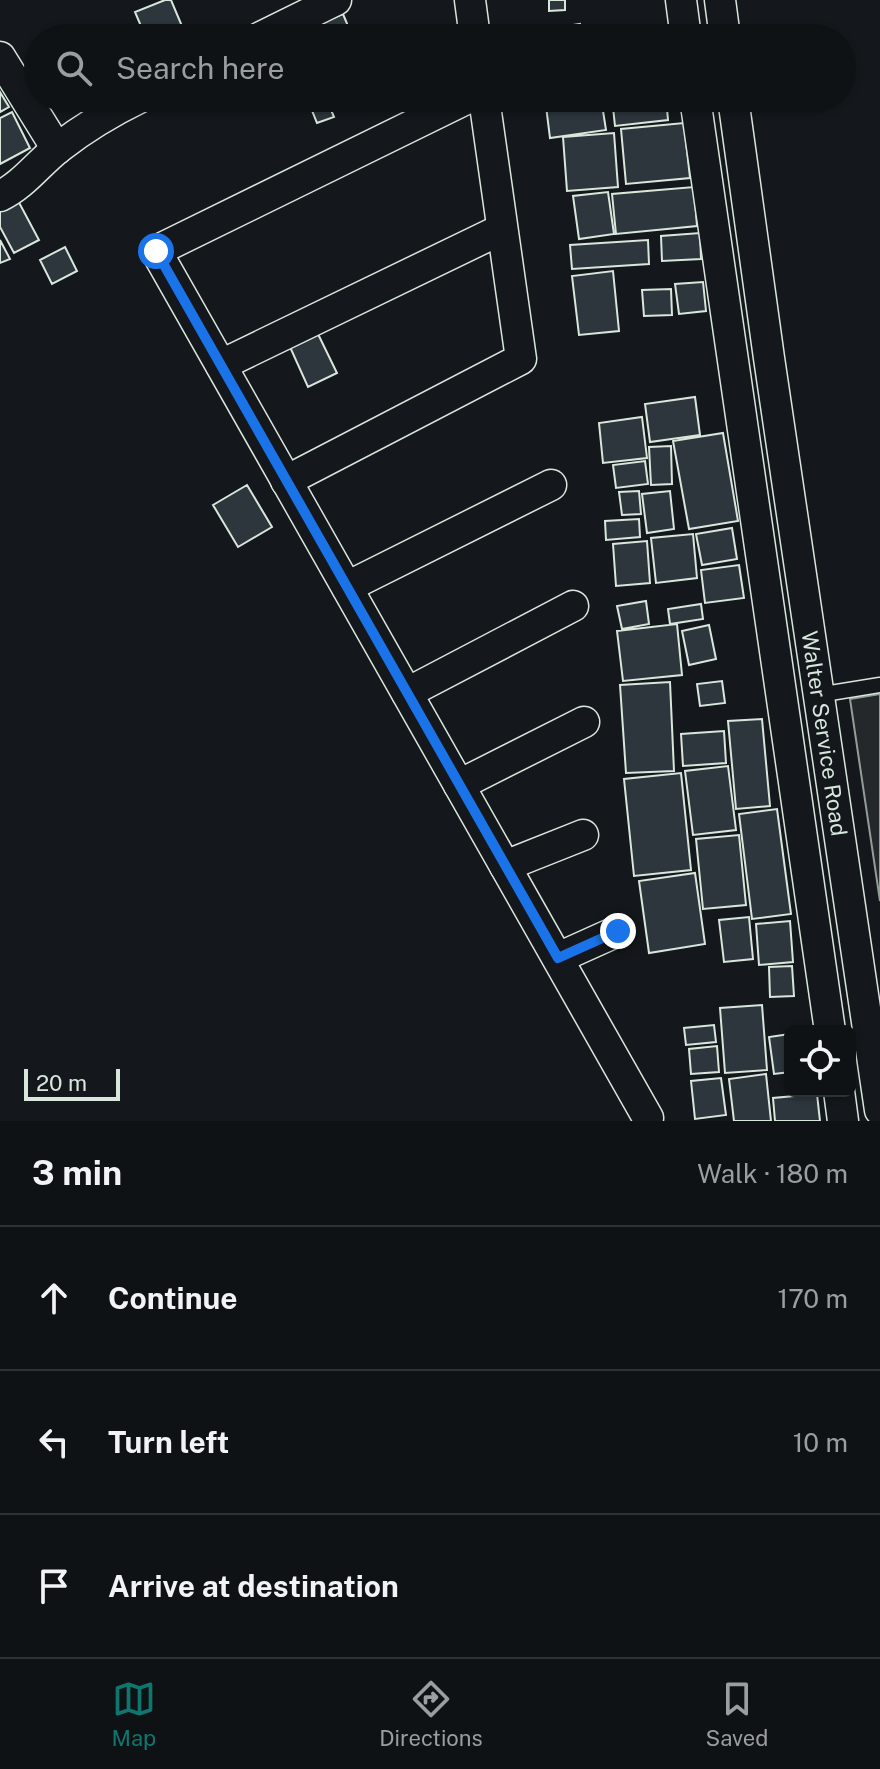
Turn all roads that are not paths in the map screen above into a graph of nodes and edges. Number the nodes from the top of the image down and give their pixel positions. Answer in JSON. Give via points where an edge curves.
{"nodes":[{"id":1,"x":336,"y":0,"type":"edge"},
{"id":2,"x":470,"y":0,"type":"edge"},
{"id":3,"x":681,"y":0,"type":"edge"},
{"id":4,"x":720,"y":0,"type":"edge"},
{"id":5,"x":287,"y":24,"type":"edge"},
{"id":6,"x":473,"y":24,"type":"edge"},
{"id":7,"x":684,"y":24,"type":"edge"},
{"id":8,"x":723,"y":24,"type":"edge"},
{"id":9,"x":0,"y":57,"type":"edge"},
{"id":10,"x":24,"y":96,"type":"edge"},
{"id":11,"x":34,"y":112,"type":"edge"},
{"id":12,"x":111,"y":112,"type":"edge"},
{"id":13,"x":439,"y":112,"type":"edge"},
{"id":14,"x":486,"y":112,"type":"edge"},
{"id":15,"x":697,"y":112,"type":"edge"},
{"id":16,"x":735,"y":112,"type":"edge"},
{"id":17,"x":57,"y":149,"type":"junction"},
{"id":18,"x":0,"y":196,"type":"edge"},
{"id":19,"x":502,"y":229,"type":"junction"},
{"id":20,"x":221,"y":365,"type":"junction"},
{"id":21,"x":286,"y":481,"type":"junction"},
{"id":22,"x":551,"y":485,"type":"dead end"},
{"id":23,"x":347,"y":587,"type":"junction"},
{"id":24,"x":573,"y":606,"type":"dead end"},
{"id":25,"x":880,"y":685,"type":"edge"},
{"id":26,"x":407,"y":693,"type":"junction"},
{"id":27,"x":818,"y":695,"type":"junction"},
{"id":28,"x":584,"y":722,"type":"dead end"},
{"id":29,"x":459,"y":785,"type":"junction"},
{"id":30,"x":583,"y":835,"type":"dead end"},
{"id":31,"x":505,"y":866,"type":"junction"},
{"id":32,"x":618,"y":931,"type":"dead end"},
{"id":33,"x":558,"y":958,"type":"junction"},
{"id":34,"x":829,"y":1025,"type":"edge"},
{"id":35,"x":840,"y":1097,"type":"edge"},
{"id":36,"x":880,"y":1110,"type":"edge"},
{"id":37,"x":648,"y":1118,"type":"dead end"},
{"id":38,"x":843,"y":1121,"type":"edge"}],
"edges":[{"from":1,"to":5,"type":"street"},
{"from":2,"to":6,"type":"street"},
{"from":3,"to":7,"type":"street"},
{"from":4,"to":8,"type":"street"},
{"from":9,"to":10,"type":"street"},
{"from":11,"to":17,"type":"street"},
{"from":12,"to":17,"type":"street"},
{"from":13,"to":20,"type":"street","via":[[156,251]]},
{"from":14,"to":19,"type":"street"},
{"from":15,"to":34,"type":"street"},
{"from":16,"to":27,"type":"street","name":"Walter Service Road"},
{"from":17,"to":18,"type":"street"},
{"from":19,"to":20,"type":"street"},
{"from":19,"to":21,"type":"street","via":[[521,359]]},
{"from":20,"to":21,"type":"street"},
{"from":21,"to":23,"type":"street"},
{"from":22,"to":23,"type":"street"},
{"from":23,"to":26,"type":"street"},
{"from":24,"to":26,"type":"street"},
{"from":25,"to":27,"type":"lane"},
{"from":26,"to":29,"type":"street"},
{"from":27,"to":36,"type":"street","name":"Walter Service Road"},
{"from":28,"to":29,"type":"street"},
{"from":29,"to":31,"type":"street"},
{"from":30,"to":31,"type":"street"},
{"from":31,"to":33,"type":"street"},
{"from":32,"to":33,"type":"street"},
{"from":33,"to":37,"type":"street"},
{"from":35,"to":38,"type":"street"}]}
